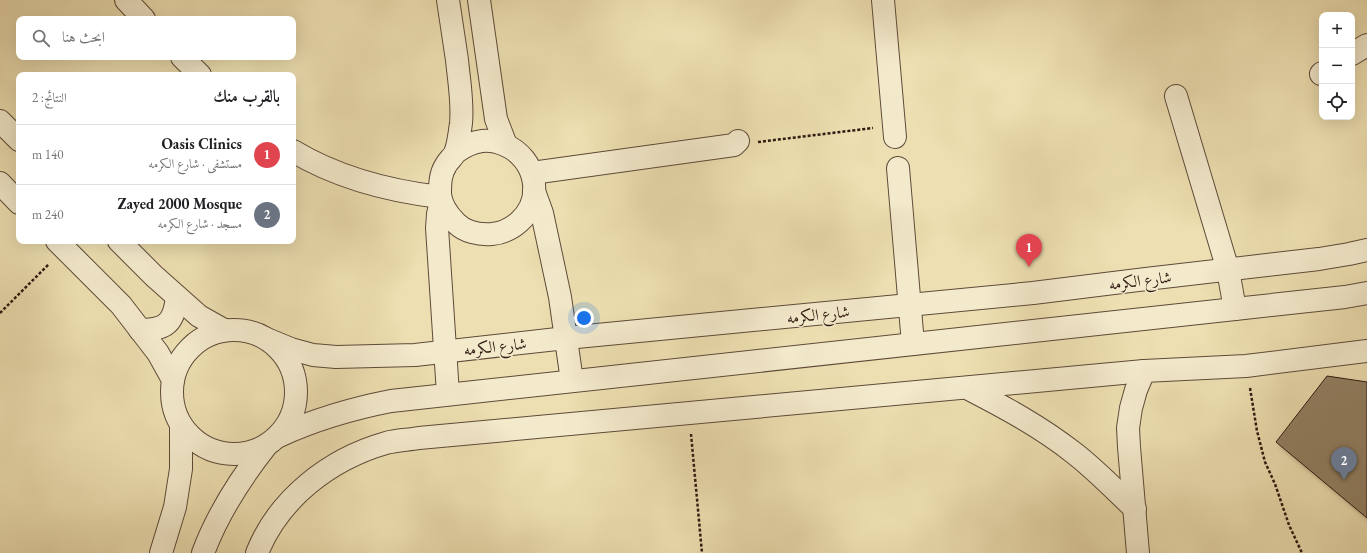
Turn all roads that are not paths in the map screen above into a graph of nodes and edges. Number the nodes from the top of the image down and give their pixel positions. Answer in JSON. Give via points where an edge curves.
{"nodes":[{"id":1,"x":126,"y":0,"type":"edge"},
{"id":2,"x":448,"y":0,"type":"edge"},
{"id":3,"x":479,"y":0,"type":"edge"},
{"id":4,"x":883,"y":0,"type":"edge"},
{"id":5,"x":141,"y":16,"type":"edge"},
{"id":6,"x":1367,"y":45,"type":"edge"},
{"id":7,"x":1355,"y":52,"type":"edge"},
{"id":8,"x":185,"y":60,"type":"edge"},
{"id":9,"x":197,"y":72,"type":"edge"},
{"id":10,"x":1176,"y":96,"type":"dead end"},
{"id":11,"x":0,"y":121,"type":"edge"},
{"id":12,"x":895,"y":131,"type":"road end"},
{"id":13,"x":16,"y":137,"type":"edge"},
{"id":14,"x":736,"y":143,"type":"road end"},
{"id":15,"x":506,"y":145,"type":"junction"},
{"id":16,"x":296,"y":152,"type":"edge"},
{"id":17,"x":455,"y":153,"type":"junction"},
{"id":18,"x":898,"y":168,"type":"dead end"},
{"id":19,"x":533,"y":182,"type":"junction"},
{"id":20,"x":0,"y":183,"type":"edge"},
{"id":21,"x":16,"y":199,"type":"edge"},
{"id":22,"x":441,"y":199,"type":"junction"},
{"id":23,"x":122,"y":244,"type":"edge"},
{"id":24,"x":61,"y":245,"type":"edge"},
{"id":25,"x":1367,"y":250,"type":"edge"},
{"id":26,"x":1228,"y":270,"type":"junction"},
{"id":27,"x":1367,"y":293,"type":"edge"},
{"id":28,"x":177,"y":297,"type":"junction"},
{"id":29,"x":910,"y":305,"type":"junction"},
{"id":30,"x":1235,"y":309,"type":"junction"},
{"id":31,"x":140,"y":330,"type":"junction"},
{"id":32,"x":224,"y":330,"type":"junction"},
{"id":33,"x":566,"y":338,"type":"junction"},
{"id":34,"x":269,"y":340,"type":"junction"},
{"id":35,"x":913,"y":344,"type":"junction"},
{"id":36,"x":444,"y":352,"type":"junction"},
{"id":37,"x":1364,"y":353,"type":"edge"},
{"id":38,"x":1144,"y":372,"type":"junction"},
{"id":39,"x":172,"y":380,"type":"junction"},
{"id":40,"x":572,"y":381,"type":"junction"},
{"id":41,"x":967,"y":388,"type":"junction"},
{"id":42,"x":448,"y":394,"type":"junction"},
{"id":43,"x":181,"y":426,"type":"junction"},
{"id":44,"x":272,"y":441,"type":"junction"},
{"id":45,"x":1135,"y":509,"type":"junction"},
{"id":46,"x":162,"y":553,"type":"edge"},
{"id":47,"x":203,"y":553,"type":"edge"},
{"id":48,"x":257,"y":553,"type":"edge"},
{"id":49,"x":1138,"y":553,"type":"edge"}],
"edges":[{"from":1,"to":5,"type":"street"},
{"from":2,"to":17,"type":"street","via":[[462,98],[461,124]]},
{"from":3,"to":15,"type":"street","via":[[496,119]]},
{"from":4,"to":12,"type":"street"},
{"from":6,"to":7,"type":"street"},
{"from":8,"to":9,"type":"street"},
{"from":10,"to":26,"type":"street"},
{"from":11,"to":13,"type":"street"},
{"from":14,"to":19,"type":"street"},
{"from":15,"to":17,"type":"street","via":[[483,140],[468,144]]},
{"from":15,"to":19,"type":"street","via":[[524,159]]},
{"from":16,"to":22,"type":"street","via":[[341,174],[365,182]]},
{"from":17,"to":22,"type":"street","via":[[445,166],[440,181]]},
{"from":18,"to":29,"type":"street"},
{"from":19,"to":22,"type":"street","via":[[531,206],[523,218],[512,228],[499,233],[484,235],[470,232],[457,225]]},
{"from":19,"to":33,"type":"street","via":[[560,298]]},
{"from":20,"to":21,"type":"street"},
{"from":22,"to":36,"type":"street","via":[[437,228]]},
{"from":23,"to":28,"type":"street"},
{"from":24,"to":31,"type":"street","via":[[121,305]]},
{"from":25,"to":26,"type":"street","name":"شارع الكرمه","via":[[1319,259]]},
{"from":26,"to":29,"type":"street","name":"شارع الكرمه"},
{"from":26,"to":30,"type":"street"},
{"from":27,"to":30,"type":"street"},
{"from":28,"to":31,"type":"street","via":[[176,312],[168,324],[155,330]]},
{"from":28,"to":32,"type":"street","via":[[199,316]]},
{"from":29,"to":33,"type":"street","name":"شارع الكرمه"},
{"from":29,"to":35,"type":"street"},
{"from":30,"to":35,"type":"street"},
{"from":31,"to":39,"type":"street","via":[[158,353]]},
{"from":32,"to":34,"type":"street","via":[[255,333]]},
{"from":32,"to":39,"type":"street","via":[[206,336],[191,347],[179,362]]},
{"from":33,"to":36,"type":"street","name":"شارع الكرمه"},
{"from":33,"to":40,"type":"street"},
{"from":34,"to":36,"type":"street","name":"شارع الكرمه","via":[[313,355],[336,357],[386,357]]},
{"from":34,"to":44,"type":"street","via":[[281,350],[290,363],[297,394],[288,423]]},
{"from":35,"to":40,"type":"street"},
{"from":36,"to":42,"type":"street"},
{"from":37,"to":38,"type":"street","via":[[1246,366]]},
{"from":38,"to":41,"type":"street"},
{"from":38,"to":45,"type":"street","via":[[1136,390],[1128,428]]},
{"from":39,"to":43,"type":"street","via":[[174,411]]},
{"from":40,"to":42,"type":"street"},
{"from":41,"to":45,"type":"street","via":[[1040,429],[1074,453]]},
{"from":41,"to":48,"type":"street","via":[[427,437],[387,443],[327,469],[301,490],[279,514]]},
{"from":42,"to":44,"type":"street","via":[[362,406],[306,424]]},
{"from":43,"to":44,"type":"street","via":[[191,438],[219,453],[251,452]]},
{"from":43,"to":46,"type":"street","via":[[181,469],[175,507]]},
{"from":44,"to":47,"type":"street","via":[[228,500]]},
{"from":45,"to":49,"type":"street"}]}
